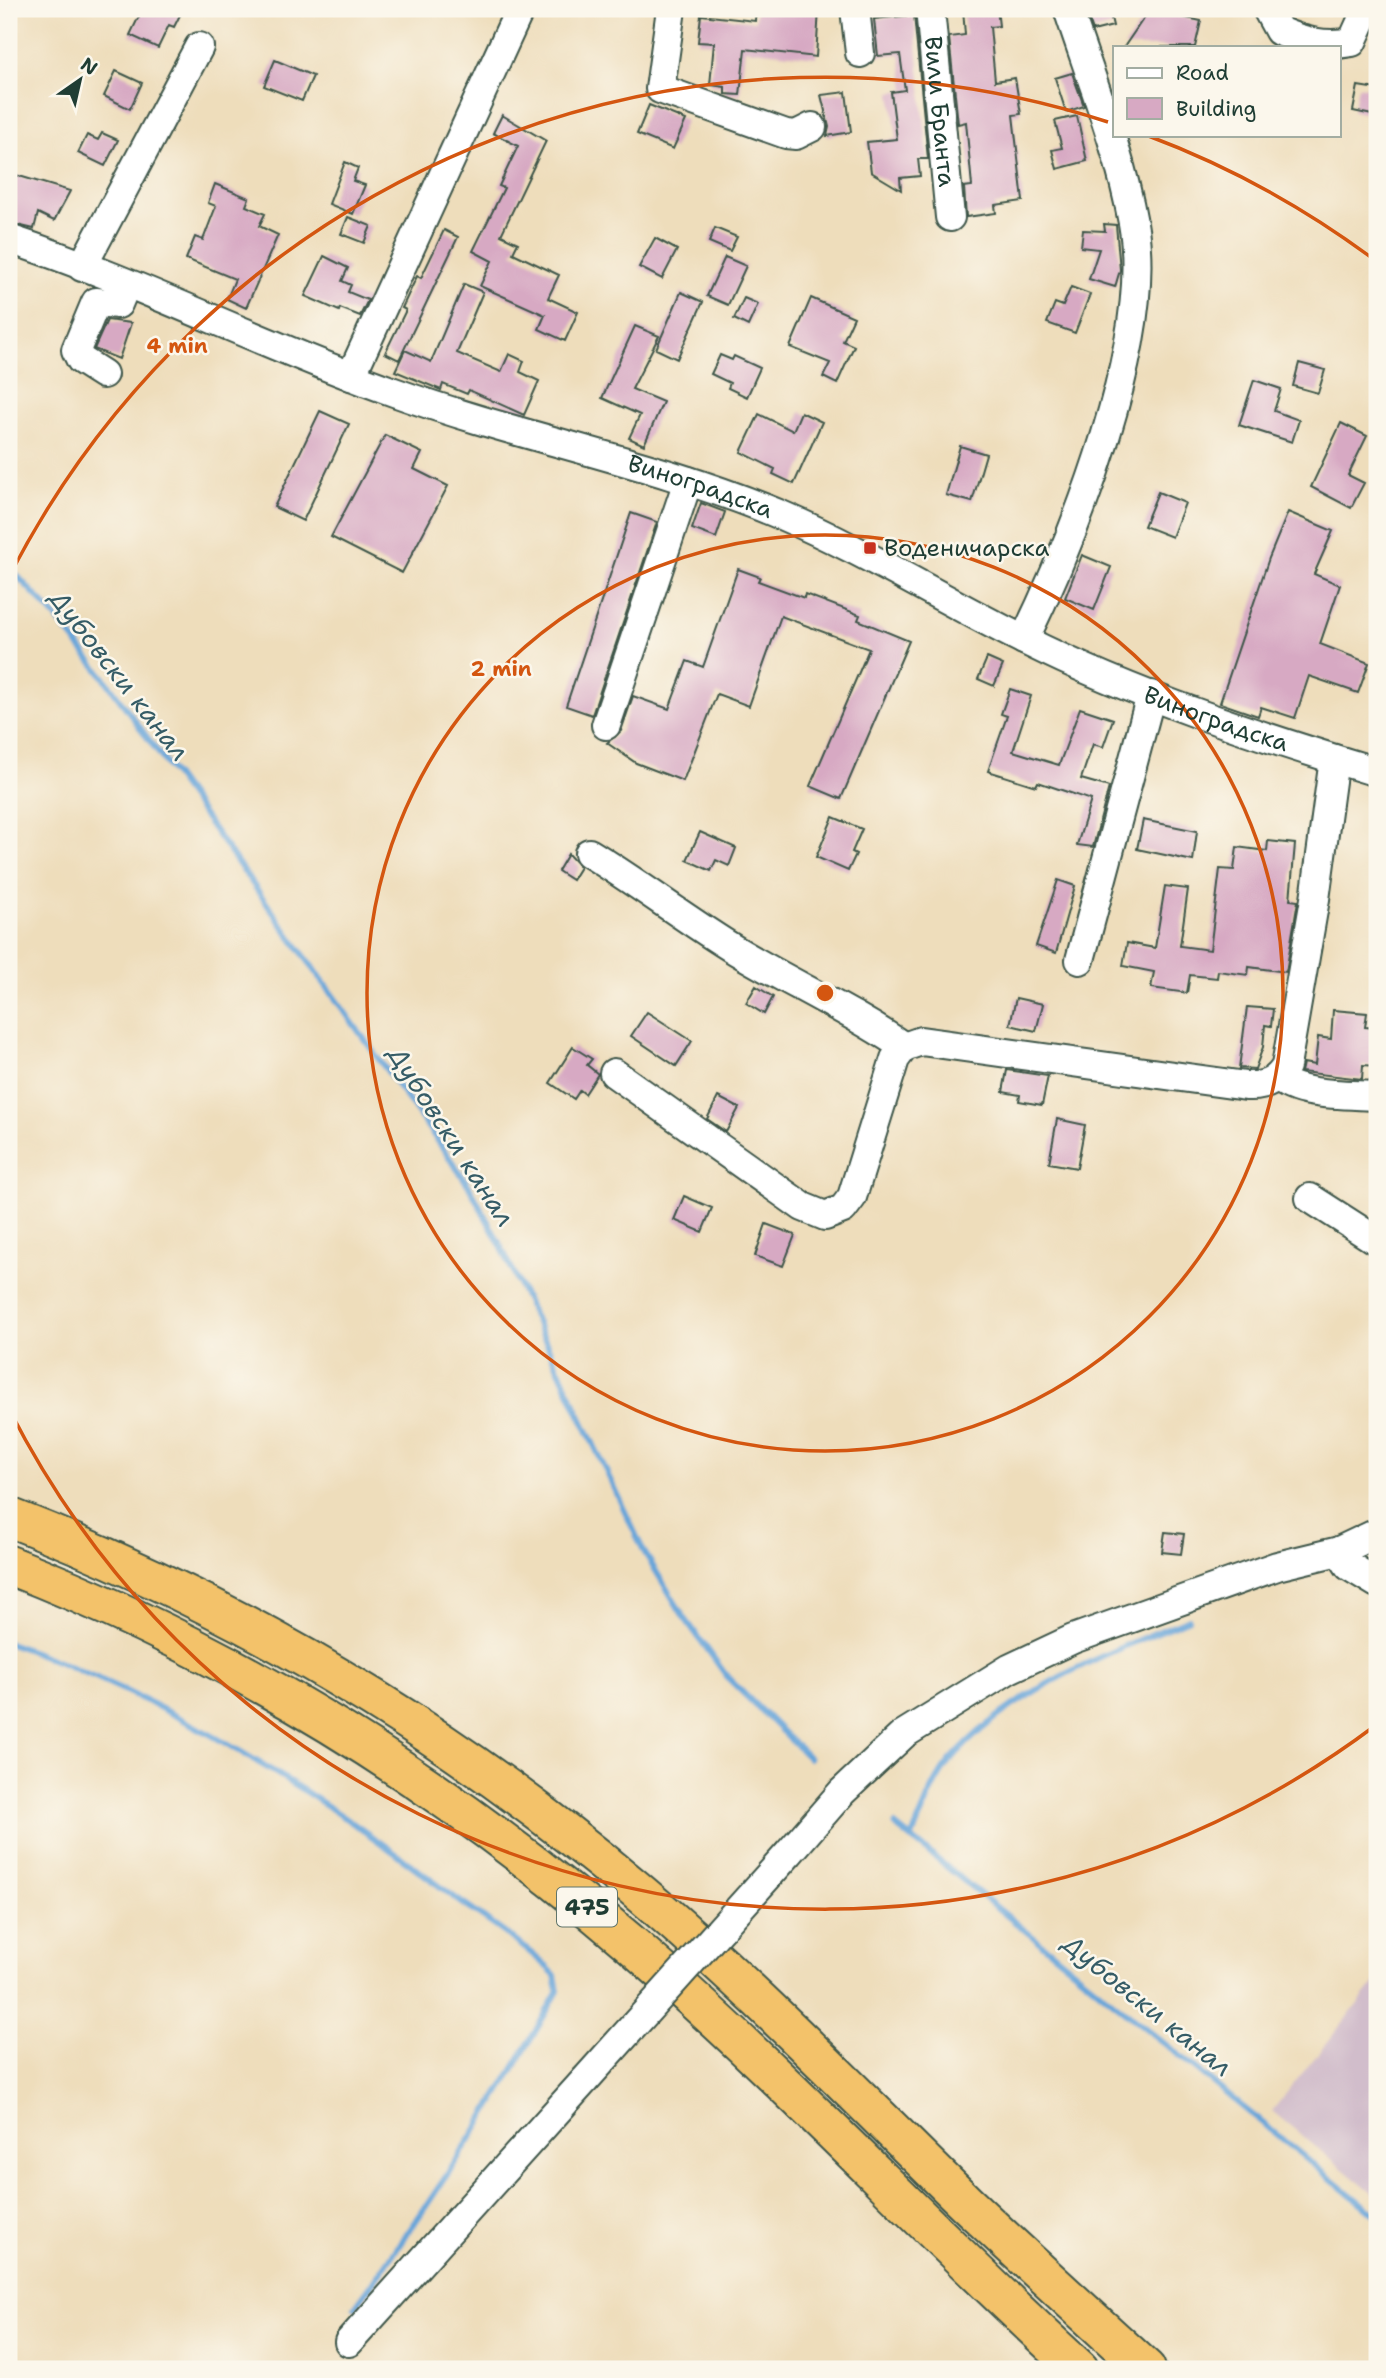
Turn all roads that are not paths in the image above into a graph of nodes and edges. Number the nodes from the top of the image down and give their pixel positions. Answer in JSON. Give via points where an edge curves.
{"nodes":[{"id":1,"x":520,"y":9,"type":"edge"},
{"id":2,"x":671,"y":9,"type":"edge"},
{"id":3,"x":855,"y":9,"type":"edge"},
{"id":4,"x":930,"y":9,"type":"edge"},
{"id":5,"x":1068,"y":9,"type":"edge"},
{"id":6,"x":1267,"y":9,"type":"edge"},
{"id":7,"x":1367,"y":9,"type":"edge"},
{"id":8,"x":199,"y":47,"type":"dead end"},
{"id":9,"x":860,"y":52,"type":"dead end"},
{"id":10,"x":1110,"y":120,"type":"edge"},
{"id":11,"x":812,"y":127,"type":"dead end"},
{"id":12,"x":1114,"y":136,"type":"edge"},
{"id":13,"x":950,"y":216,"type":"dead end"},
{"id":14,"x":9,"y":239,"type":"edge"},
{"id":15,"x":82,"y":267,"type":"junction"},
{"id":16,"x":126,"y":285,"type":"junction"},
{"id":17,"x":103,"y":374,"type":"dead end"},
{"id":18,"x":351,"y":376,"type":"junction"},
{"id":19,"x":688,"y":481,"type":"junction"},
{"id":20,"x":1024,"y":640,"type":"junction"},
{"id":21,"x":1152,"y":695,"type":"junction"},
{"id":22,"x":606,"y":725,"type":"dead end"},
{"id":23,"x":1334,"y":759,"type":"junction"},
{"id":24,"x":1377,"y":772,"type":"edge"},
{"id":25,"x":590,"y":853,"type":"dead end"},
{"id":26,"x":1080,"y":960,"type":"dead end"},
{"id":27,"x":904,"y":1047,"type":"junction"},
{"id":28,"x":614,"y":1073,"type":"dead end"},
{"id":29,"x":1278,"y":1077,"type":"junction"},
{"id":30,"x":1377,"y":1096,"type":"edge"},
{"id":31,"x":1310,"y":1198,"type":"dead end"},
{"id":32,"x":1377,"y":1241,"type":"edge"},
{"id":33,"x":9,"y":1517,"type":"edge"},
{"id":34,"x":1377,"y":1533,"type":"edge"},
{"id":35,"x":1339,"y":1551,"type":"junction"},
{"id":36,"x":9,"y":1565,"type":"edge"},
{"id":37,"x":1377,"y":1583,"type":"edge"},
{"id":38,"x":349,"y":2342,"type":"dead end"},
{"id":39,"x":1079,"y":2369,"type":"edge"},
{"id":40,"x":1146,"y":2369,"type":"edge"}],
"edges":[{"from":1,"to":18,"type":"street"},
{"from":2,"to":11,"type":"street","via":[[660,89],[786,134],[796,135]]},
{"from":3,"to":9,"type":"street"},
{"from":4,"to":13,"type":"street","name":"Вили Бранта"},
{"from":5,"to":10,"type":"street"},
{"from":6,"to":7,"type":"street","via":[[1279,30],[1334,45],[1353,42]]},
{"from":8,"to":15,"type":"street"},
{"from":12,"to":20,"type":"street","via":[[1135,241],[1136,277],[1126,353],[1082,505]]},
{"from":14,"to":15,"type":"street","name":"Виноградска"},
{"from":15,"to":16,"type":"street","name":"Виноградска"},
{"from":16,"to":17,"type":"street","via":[[118,304],[96,302],[76,350],[81,360]]},
{"from":16,"to":18,"type":"street","name":"Виноградска"},
{"from":18,"to":19,"type":"street","name":"Виноградска","via":[[428,404]]},
{"from":19,"to":20,"type":"street","name":"Виноградска","via":[[816,531]]},
{"from":19,"to":22,"type":"street"},
{"from":20,"to":21,"type":"street","name":"Виноградска"},
{"from":21,"to":23,"type":"street","name":"Виноградска"},
{"from":21,"to":26,"type":"street"},
{"from":23,"to":24,"type":"street","name":"Виноградска"},
{"from":23,"to":29,"type":"street","via":[[1286,1066]]},
{"from":25,"to":27,"type":"street","via":[[701,929],[864,1019]]},
{"from":27,"to":28,"type":"street","via":[[895,1059],[852,1198],[835,1214],[817,1214],[803,1207]]},
{"from":27,"to":29,"type":"street","via":[[921,1041],[1254,1086]]},
{"from":29,"to":30,"type":"street","via":[[1289,1086],[1317,1092]]},
{"from":31,"to":32,"type":"street"},
{"from":33,"to":40,"type":"highway","number":"475","via":[[134,1569],[302,1654],[388,1706],[544,1817],[757,1997],[967,2203]]},
{"from":34,"to":35,"type":"street"},
{"from":35,"to":37,"type":"street","via":[[1349,1566]]},
{"from":35,"to":38,"type":"street","bridge":true,"via":[[1277,1566],[1073,1639],[1009,1669],[904,1734],[842,1792]]},
{"from":36,"to":39,"type":"highway","number":"475","via":[[103,1603],[280,1693],[364,1744],[519,1852],[724,2026]]}]}
